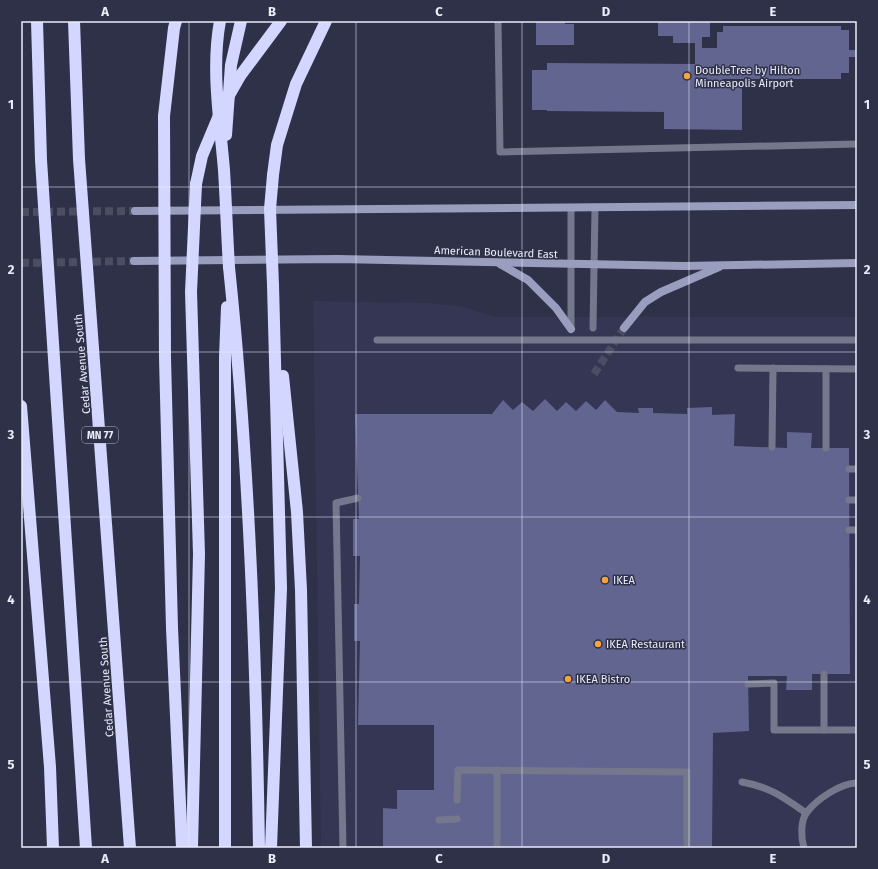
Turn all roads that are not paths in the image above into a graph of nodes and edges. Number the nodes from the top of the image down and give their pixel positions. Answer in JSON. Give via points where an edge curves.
{"nodes":[{"id":1,"x":36,"y":21,"type":"edge"},
{"id":2,"x":74,"y":21,"type":"edge"},
{"id":3,"x":176,"y":21,"type":"edge"},
{"id":4,"x":220,"y":21,"type":"edge"},
{"id":5,"x":241,"y":21,"type":"edge"},
{"id":6,"x":282,"y":21,"type":"edge"},
{"id":7,"x":326,"y":21,"type":"edge"},
{"id":8,"x":498,"y":21,"type":"edge"},
{"id":9,"x":857,"y":144,"type":"edge"},
{"id":10,"x":224,"y":170,"type":"junction"},
{"id":11,"x":857,"y":205,"type":"edge"},
{"id":12,"x":571,"y":208,"type":"junction"},
{"id":13,"x":595,"y":208,"type":"junction"},
{"id":14,"x":135,"y":211,"type":"tunnel mouth"},
{"id":15,"x":134,"y":261,"type":"tunnel mouth"},
{"id":16,"x":499,"y":263,"type":"junction"},
{"id":17,"x":857,"y":263,"type":"edge"},
{"id":18,"x":571,"y":265,"type":"junction"},
{"id":19,"x":593,"y":266,"type":"junction"},
{"id":20,"x":722,"y":266,"type":"junction"},
{"id":21,"x":229,"y":267,"type":"junction"},
{"id":22,"x":274,"y":301,"type":"junction"},
{"id":23,"x":593,"y":328,"type":"dead end"},
{"id":24,"x":624,"y":328,"type":"tunnel mouth"},
{"id":25,"x":571,"y":329,"type":"joint"},
{"id":26,"x":377,"y":340,"type":"dead end"},
{"id":27,"x":857,"y":340,"type":"edge"},
{"id":28,"x":738,"y":368,"type":"dead end"},
{"id":29,"x":773,"y":368,"type":"junction"},
{"id":30,"x":826,"y":369,"type":"junction"},
{"id":31,"x":857,"y":369,"type":"edge"},
{"id":32,"x":21,"y":406,"type":"edge"},
{"id":33,"x":772,"y":447,"type":"dead end"},
{"id":34,"x":826,"y":448,"type":"dead end"},
{"id":35,"x":849,"y":469,"type":"dead end"},
{"id":36,"x":857,"y":469,"type":"edge"},
{"id":37,"x":358,"y":498,"type":"dead end"},
{"id":38,"x":849,"y":500,"type":"dead end"},
{"id":39,"x":857,"y":500,"type":"edge"},
{"id":40,"x":824,"y":674,"type":"dead end"},
{"id":41,"x":748,"y":684,"type":"dead end"},
{"id":42,"x":824,"y":730,"type":"junction"},
{"id":43,"x":857,"y":730,"type":"edge"},
{"id":44,"x":50,"y":767,"type":"junction"},
{"id":45,"x":497,"y":770,"type":"junction"},
{"id":46,"x":742,"y":782,"type":"dead end"},
{"id":47,"x":857,"y":783,"type":"edge"},
{"id":48,"x":457,"y":800,"type":"dead end"},
{"id":49,"x":806,"y":812,"type":"junction"},
{"id":50,"x":457,"y":819,"type":"dead end"},
{"id":51,"x":439,"y":820,"type":"dead end"},
{"id":52,"x":50,"y":848,"type":"edge"},
{"id":53,"x":53,"y":848,"type":"edge"},
{"id":54,"x":86,"y":848,"type":"edge"},
{"id":55,"x":130,"y":848,"type":"edge"},
{"id":56,"x":182,"y":848,"type":"edge"},
{"id":57,"x":192,"y":848,"type":"edge"},
{"id":58,"x":225,"y":848,"type":"edge"},
{"id":59,"x":259,"y":848,"type":"edge"},
{"id":60,"x":271,"y":848,"type":"edge"},
{"id":61,"x":306,"y":848,"type":"edge"},
{"id":62,"x":343,"y":848,"type":"edge"},
{"id":63,"x":497,"y":848,"type":"edge"},
{"id":64,"x":687,"y":848,"type":"edge"},
{"id":65,"x":804,"y":848,"type":"edge"}],
"edges":[{"from":1,"to":54,"type":"highway","via":[[41,160]]},
{"from":2,"to":55,"type":"highway","name":"Cedar Avenue South","number":"MN 77","via":[[79,159]]},
{"from":3,"to":56,"type":"highway","bridge":true,"via":[[164,116],[165,358],[172,628]]},
{"from":4,"to":10,"type":"highway","bridge":true,"via":[[216,94]]},
{"from":5,"to":10,"type":"highway","bridge":true,"via":[[231,65]]},
{"from":6,"to":57,"type":"highway","bridge":true,"via":[[240,76],[225,102],[202,156],[196,184],[191,292],[199,554]]},
{"from":7,"to":22,"type":"highway","bridge":true,"via":[[296,84],[277,145],[270,209]]},
{"from":8,"to":9,"type":"lane","via":[[500,152]]},
{"from":10,"to":21,"type":"highway","bridge":true},
{"from":11,"to":13,"type":"main road"},
{"from":12,"to":13,"type":"main road"},
{"from":12,"to":14,"type":"main road"},
{"from":12,"to":18,"type":"lane"},
{"from":13,"to":19,"type":"lane"},
{"from":15,"to":16,"type":"main road","name":"American Boulevard East","via":[[338,258]]},
{"from":16,"to":18,"type":"main road","name":"American Boulevard East"},
{"from":16,"to":25,"type":"main road","via":[[528,280],[556,308]]},
{"from":17,"to":20,"type":"main road","name":"American Boulevard East"},
{"from":18,"to":19,"type":"main road","name":"American Boulevard East"},
{"from":18,"to":25,"type":"lane"},
{"from":19,"to":20,"type":"main road","name":"American Boulevard East"},
{"from":19,"to":23,"type":"lane"},
{"from":20,"to":24,"type":"main road","via":[[661,292],[645,302]]},
{"from":21,"to":58,"type":"highway","via":[[225,357]]},
{"from":21,"to":59,"type":"highway","via":[[238,358],[250,577]]},
{"from":22,"to":60,"type":"highway","via":[[281,588]]},
{"from":22,"to":61,"type":"highway","via":[[297,512]]},
{"from":26,"to":27,"type":"lane"},
{"from":28,"to":29,"type":"lane"},
{"from":29,"to":30,"type":"lane"},
{"from":29,"to":33,"type":"lane"},
{"from":30,"to":31,"type":"lane"},
{"from":30,"to":34,"type":"lane"},
{"from":32,"to":44,"type":"highway"},
{"from":35,"to":36,"type":"lane"},
{"from":37,"to":62,"type":"lane","via":[[336,503]]},
{"from":38,"to":39,"type":"lane"},
{"from":40,"to":42,"type":"lane"},
{"from":41,"to":42,"type":"lane","via":[[774,683],[774,730]]},
{"from":42,"to":43,"type":"lane"},
{"from":44,"to":52,"type":"highway"},
{"from":44,"to":53,"type":"highway"},
{"from":45,"to":48,"type":"lane","via":[[458,770]]},
{"from":45,"to":63,"type":"lane"},
{"from":45,"to":64,"type":"lane","via":[[687,772]]},
{"from":46,"to":49,"type":"lane","via":[[762,785]]},
{"from":47,"to":49,"type":"lane","via":[[830,791]]},
{"from":49,"to":65,"type":"lane","via":[[801,836]]},
{"from":50,"to":51,"type":"lane"}]}
